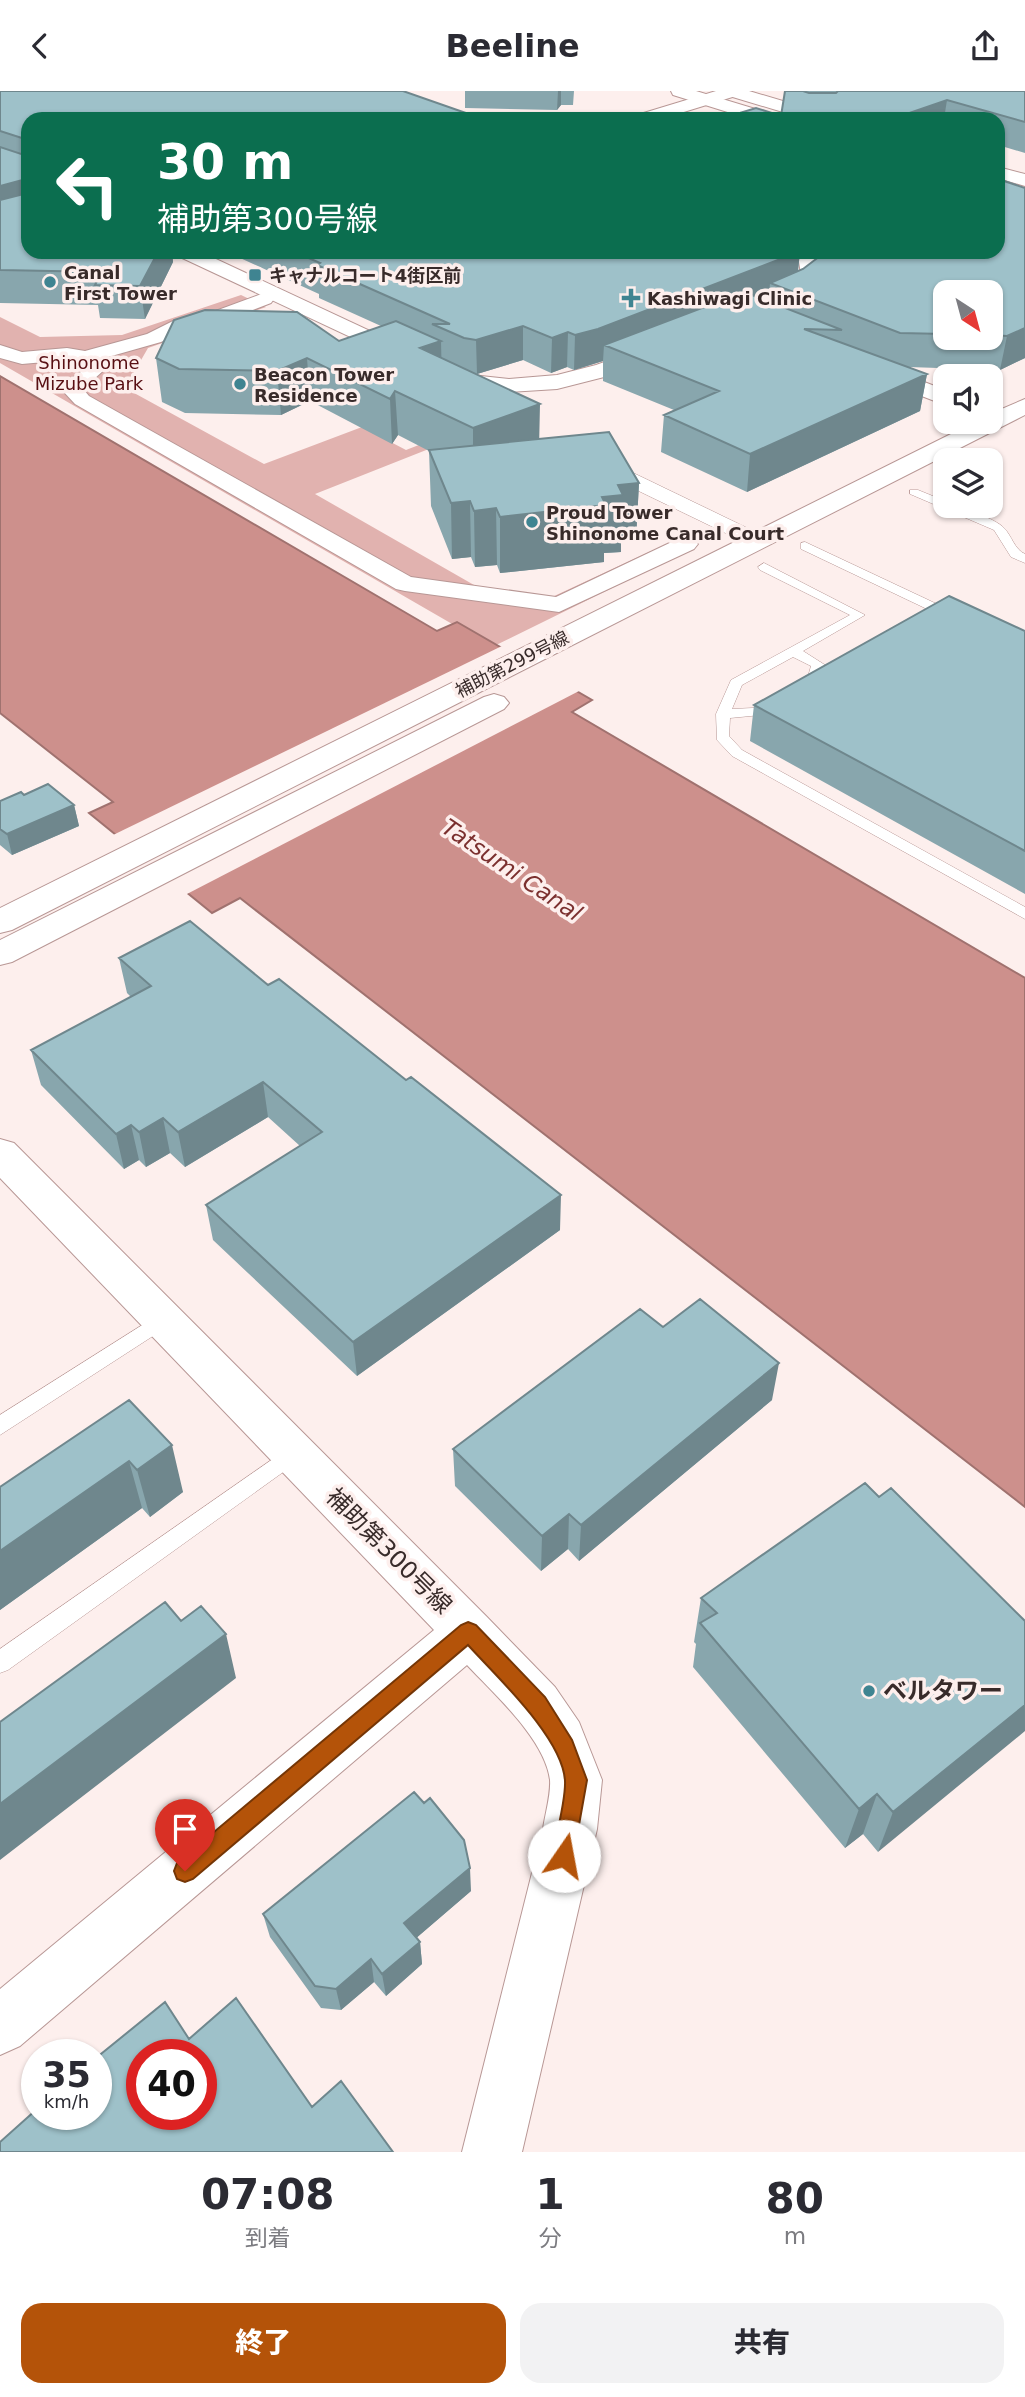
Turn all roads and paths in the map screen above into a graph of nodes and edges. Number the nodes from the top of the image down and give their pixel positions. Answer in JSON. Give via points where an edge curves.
{"nodes":[{"id":1,"x":679,"y":91,"type":"edge"},
{"id":2,"x":732,"y":91,"type":"edge"},
{"id":3,"x":706,"y":100,"type":"junction"},
{"id":4,"x":666,"y":112,"type":"edge"},
{"id":5,"x":745,"y":112,"type":"edge"},
{"id":6,"x":801,"y":112,"type":"edge"},
{"id":7,"x":1005,"y":174,"type":"edge"},
{"id":8,"x":1025,"y":180,"type":"edge"},
{"id":9,"x":1005,"y":192,"type":"edge"},
{"id":10,"x":1025,"y":199,"type":"edge"},
{"id":11,"x":200,"y":259,"type":"edge"},
{"id":12,"x":807,"y":259,"type":"edge"},
{"id":13,"x":264,"y":299,"type":"dead end"},
{"id":14,"x":766,"y":306,"type":"edge"},
{"id":15,"x":676,"y":343,"type":"edge"},
{"id":16,"x":0,"y":351,"type":"edge"},
{"id":17,"x":86,"y":357,"type":"junction"},
{"id":18,"x":854,"y":362,"type":"edge"},
{"id":19,"x":933,"y":393,"type":"edge"},
{"id":20,"x":1025,"y":406,"type":"edge"},
{"id":21,"x":1003,"y":415,"type":"edge"},
{"id":22,"x":1003,"y":421,"type":"edge"},
{"id":23,"x":1025,"y":430,"type":"edge"},
{"id":24,"x":965,"y":434,"type":"edge"},
{"id":25,"x":605,"y":469,"type":"edge"},
{"id":26,"x":933,"y":482,"type":"edge"},
{"id":27,"x":914,"y":492,"type":"junction"},
{"id":28,"x":933,"y":500,"type":"edge"},
{"id":29,"x":890,"y":504,"type":"dead end"},
{"id":30,"x":975,"y":518,"type":"edge"},
{"id":31,"x":830,"y":534,"type":"dead end"},
{"id":32,"x":685,"y":544,"type":"dead end"},
{"id":33,"x":805,"y":546,"type":"junction"},
{"id":34,"x":760,"y":549,"type":"junction"},
{"id":35,"x":1025,"y":559,"type":"edge"},
{"id":36,"x":739,"y":579,"type":"dead end"},
{"id":37,"x":965,"y":622,"type":"edge"},
{"id":38,"x":603,"y":648,"type":"dead end"},
{"id":39,"x":793,"y":651,"type":"junction"},
{"id":40,"x":723,"y":714,"type":"junction"},
{"id":41,"x":86,"y":894,"type":"junction"},
{"id":42,"x":1025,"y":915,"type":"edge"},
{"id":43,"x":0,"y":922,"type":"edge"},
{"id":44,"x":0,"y":954,"type":"edge"},
{"id":45,"x":0,"y":1153,"type":"edge"},
{"id":46,"x":163,"y":1320,"type":"junction"},
{"id":47,"x":0,"y":1426,"type":"edge"},
{"id":48,"x":293,"y":1454,"type":"junction"},
{"id":49,"x":468,"y":1632,"type":"junction"},
{"id":50,"x":0,"y":1662,"type":"edge"},
{"id":51,"x":0,"y":2026,"type":"edge"},
{"id":52,"x":492,"y":2152,"type":"edge"}],
"edges":[{"from":1,"to":3,"type":"street"},
{"from":2,"to":3,"type":"street"},
{"from":2,"to":6,"type":"street"},
{"from":3,"to":4,"type":"street"},
{"from":3,"to":5,"type":"street"},
{"from":7,"to":8,"type":"street"},
{"from":9,"to":10,"type":"street"},
{"from":11,"to":15,"type":"street","via":[[469,383],[513,386],[574,381]]},
{"from":12,"to":14,"type":"street","via":[[813,267],[808,284]]},
{"from":13,"to":17,"type":"street"},
{"from":16,"to":17,"type":"street","via":[[22,358],[62,353]]},
{"from":17,"to":32,"type":"street","via":[[94,370],[73,384],[72,390],[82,400],[405,584],[559,605]]},
{"from":18,"to":19,"type":"street"},
{"from":20,"to":21,"type":"street","name":"補助第299号線"},
{"from":22,"to":23,"type":"street"},
{"from":24,"to":34,"type":"street","name":"補助第299号線"},
{"from":25,"to":34,"type":"lane"},
{"from":26,"to":27,"type":"street"},
{"from":27,"to":28,"type":"lane"},
{"from":27,"to":29,"type":"street"},
{"from":30,"to":35,"type":"lane","via":[[998,528],[1015,554]]},
{"from":31,"to":33,"type":"street","name":"補助第299号線"},
{"from":33,"to":34,"type":"street","name":"補助第299号線"},
{"from":33,"to":37,"type":"lane"},
{"from":34,"to":36,"type":"street","name":"補助第299号線"},
{"from":34,"to":39,"type":"lane","via":[[859,615]]},
{"from":34,"to":41,"type":"street","name":"補助第299号線","via":[[576,632]]},
{"from":38,"to":41,"type":"street","name":"補助第299号線"},
{"from":39,"to":40,"type":"lane","via":[[736,683]]},
{"from":39,"to":40,"type":"lane","via":[[818,665],[813,682],[756,712]]},
{"from":40,"to":42,"type":"lane","via":[[722,737],[737,753]]},
{"from":41,"to":43,"type":"street","name":"補助第299号線"},
{"from":41,"to":44,"type":"street","name":"補助第299号線"},
{"from":45,"to":46,"type":"street","name":"補助第300号線"},
{"from":46,"to":47,"type":"lane"},
{"from":46,"to":48,"type":"street","name":"補助第300号線"},
{"from":48,"to":49,"type":"street","name":"補助第300号線"},
{"from":48,"to":50,"type":"lane"},
{"from":49,"to":51,"type":"street","name":"補助第300号線"},
{"from":49,"to":52,"type":"street","via":[[537,1705],[561,1740],[576,1780],[570,1829]]}]}
